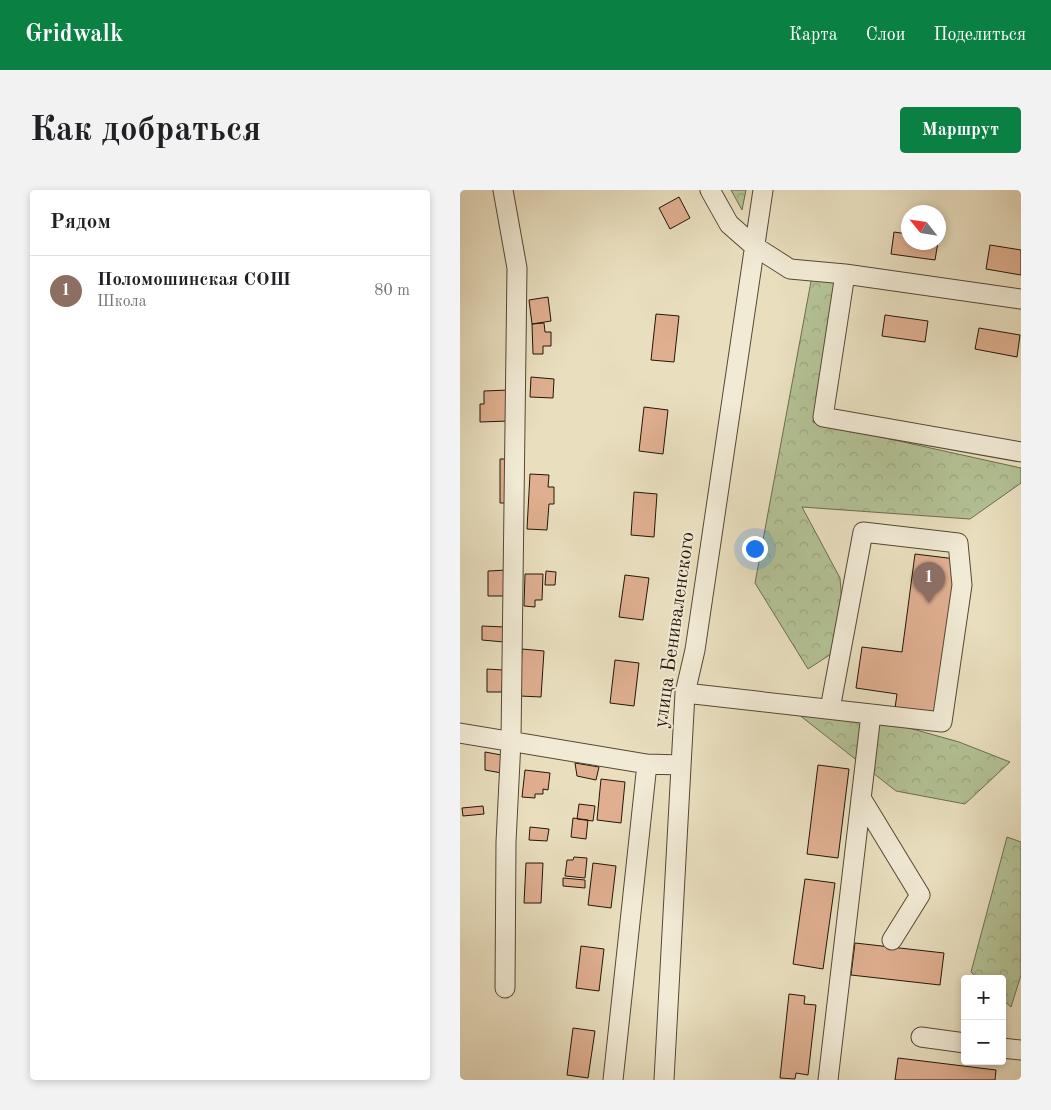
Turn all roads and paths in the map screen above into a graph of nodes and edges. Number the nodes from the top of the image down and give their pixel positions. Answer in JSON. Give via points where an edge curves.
{"nodes":[{"id":1,"x":503,"y":190,"type":"edge"},
{"id":2,"x":710,"y":190,"type":"edge"},
{"id":3,"x":763,"y":190,"type":"edge"},
{"id":4,"x":754,"y":246,"type":"junction"},
{"id":5,"x":845,"y":274,"type":"junction"},
{"id":6,"x":1021,"y":299,"type":"edge"},
{"id":7,"x":1021,"y":452,"type":"edge"},
{"id":8,"x":686,"y":693,"type":"junction"},
{"id":9,"x":830,"y":710,"type":"junction"},
{"id":10,"x":871,"y":714,"type":"junction"},
{"id":11,"x":460,"y":733,"type":"edge"},
{"id":12,"x":511,"y":741,"type":"junction"},
{"id":13,"x":647,"y":764,"type":"junction"},
{"id":14,"x":681,"y":765,"type":"junction"},
{"id":15,"x":862,"y":798,"type":"junction"},
{"id":16,"x":892,"y":940,"type":"dead end"},
{"id":17,"x":505,"y":988,"type":"dead end"},
{"id":18,"x":921,"y":1037,"type":"dead end"},
{"id":19,"x":961,"y":1042,"type":"edge"},
{"id":20,"x":1006,"y":1048,"type":"edge"},
{"id":21,"x":1021,"y":1050,"type":"edge"},
{"id":22,"x":613,"y":1080,"type":"edge"},
{"id":23,"x":664,"y":1080,"type":"edge"},
{"id":24,"x":828,"y":1080,"type":"edge"}],
"edges":[{"from":1,"to":12,"type":"street","via":[[517,268]]},
{"from":2,"to":4,"type":"street","via":[[729,224]]},
{"from":3,"to":4,"type":"street","name":"улица Бениваленского"},
{"from":4,"to":5,"type":"street","via":[[790,269]]},
{"from":4,"to":8,"type":"street","name":"улица Бениваленского"},
{"from":5,"to":6,"type":"street"},
{"from":5,"to":7,"type":"street","via":[[823,417]]},
{"from":8,"to":9,"type":"street"},
{"from":8,"to":14,"type":"street","name":"улица Бениваленского"},
{"from":9,"to":10,"type":"street"},
{"from":9,"to":10,"type":"street","via":[[863,532],[958,542],[962,585],[942,722]]},
{"from":10,"to":15,"type":"street"},
{"from":11,"to":12,"type":"street"},
{"from":12,"to":13,"type":"street"},
{"from":12,"to":17,"type":"street","via":[[506,842]]},
{"from":13,"to":14,"type":"street"},
{"from":13,"to":22,"type":"street"},
{"from":14,"to":23,"type":"street","name":"улица Бениваленского"},
{"from":15,"to":16,"type":"street","via":[[920,895]]},
{"from":15,"to":24,"type":"street"},
{"from":18,"to":19,"type":"street"},
{"from":20,"to":21,"type":"street"}]}
